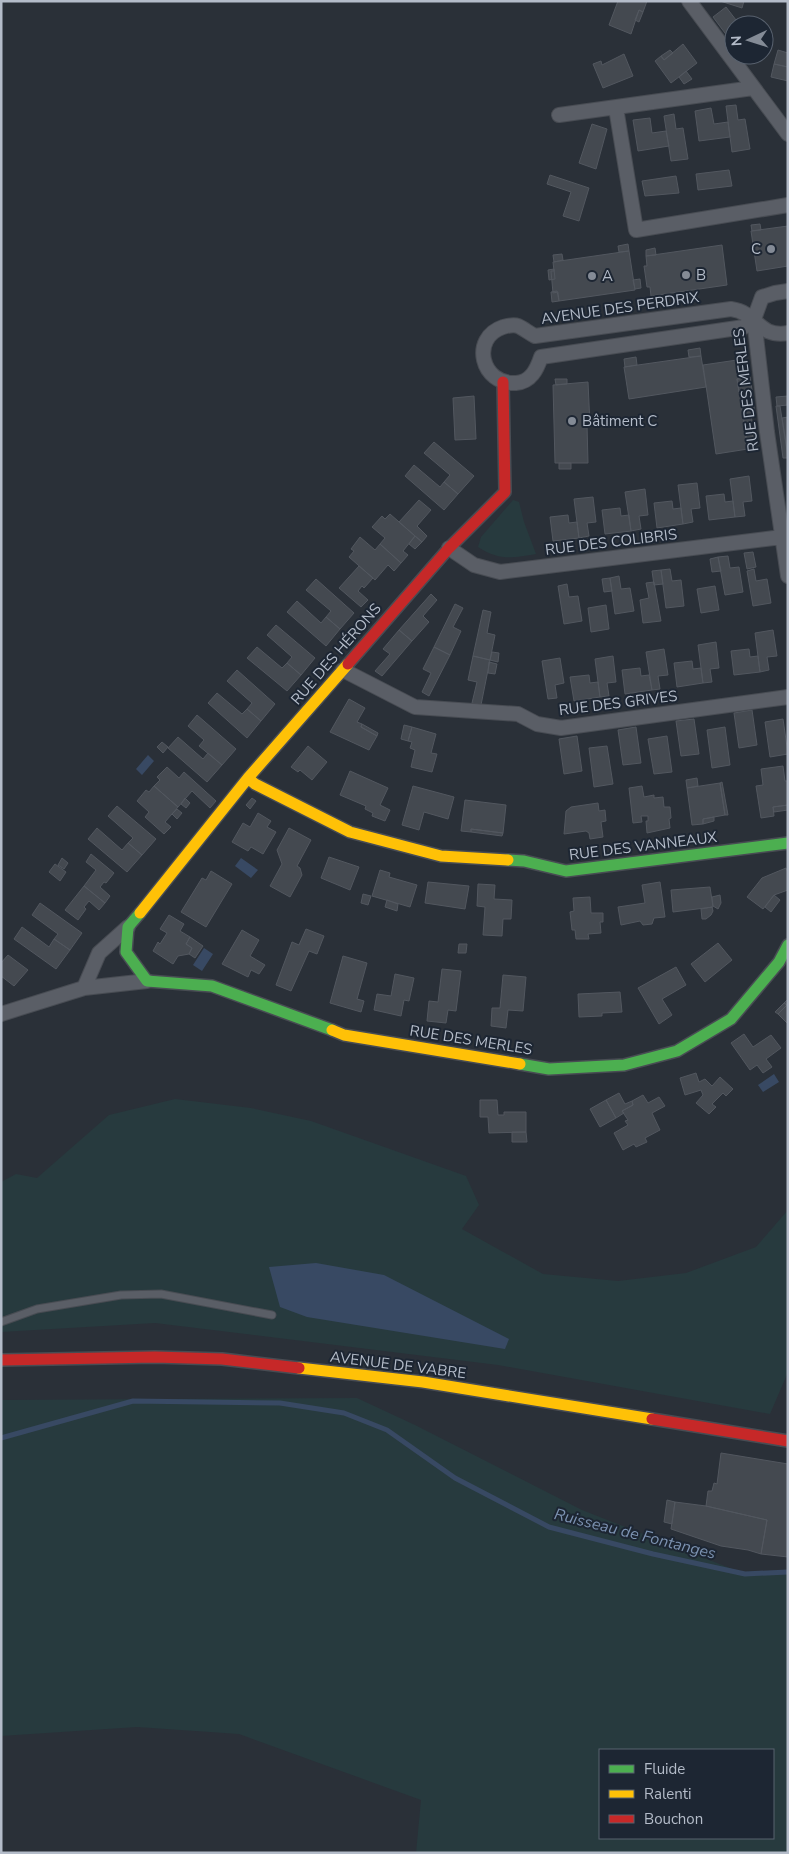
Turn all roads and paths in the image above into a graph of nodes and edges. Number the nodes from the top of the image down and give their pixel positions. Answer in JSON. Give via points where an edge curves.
{"nodes":[{"id":1,"x":689,"y":1,"type":"edge"},
{"id":2,"x":753,"y":88,"type":"junction"},
{"id":3,"x":616,"y":108,"type":"junction"},
{"id":4,"x":559,"y":115,"type":"dead end"},
{"id":5,"x":788,"y":134,"type":"edge"},
{"id":6,"x":788,"y":204,"type":"edge"},
{"id":7,"x":788,"y":291,"type":"edge"},
{"id":8,"x":754,"y":319,"type":"junction"},
{"id":9,"x":788,"y":333,"type":"edge"},
{"id":10,"x":503,"y":382,"type":"junction"},
{"id":11,"x":782,"y":537,"type":"junction"},
{"id":12,"x":448,"y":548,"type":"junction"},
{"id":13,"x":788,"y":576,"type":"edge"},
{"id":14,"x":343,"y":670,"type":"junction"},
{"id":15,"x":788,"y":697,"type":"edge"},
{"id":16,"x":248,"y":778,"type":"junction"},
{"id":17,"x":788,"y":843,"type":"edge"},
{"id":18,"x":128,"y":926,"type":"junction"},
{"id":19,"x":788,"y":945,"type":"edge"},
{"id":20,"x":147,"y":981,"type":"junction"},
{"id":21,"x":84,"y":988,"type":"junction"},
{"id":22,"x":1,"y":1014,"type":"edge"},
{"id":23,"x":272,"y":1316,"type":"dead end"},
{"id":24,"x":1,"y":1322,"type":"edge"},
{"id":25,"x":1,"y":1360,"type":"edge"},
{"id":26,"x":788,"y":1441,"type":"edge"}],
"edges":[{"from":1,"to":2,"type":"street"},
{"from":2,"to":3,"type":"street"},
{"from":2,"to":5,"type":"street"},
{"from":3,"to":4,"type":"street"},
{"from":3,"to":6,"type":"street","via":[[636,230]]},
{"from":7,"to":8,"type":"street","via":[[762,298]]},
{"from":8,"to":9,"type":"street","name":"AVENUE DES PERDRIX","via":[[762,330],[771,334]]},
{"from":8,"to":10,"type":"street","via":[[735,329],[541,357],[530,378],[518,383]]},
{"from":8,"to":10,"type":"street","name":"AVENUE DES PERDRIX","via":[[742,311],[731,309],[535,336],[510,325],[494,332],[484,346],[485,366],[492,376]]},
{"from":8,"to":11,"type":"street","name":"RUE DES MERLES"},
{"from":10,"to":12,"type":"street","name":"RUE DES HÉRONS","via":[[505,492]]},
{"from":11,"to":12,"type":"street","name":"RUE DES COLIBRIS","via":[[500,572],[474,565]]},
{"from":11,"to":13,"type":"street","name":"RUE DES MERLES"},
{"from":12,"to":14,"type":"street","name":"RUE DES HÉRONS"},
{"from":14,"to":15,"type":"street","name":"RUE DES GRIVES","via":[[415,707],[518,714],[537,724],[561,728]]},
{"from":14,"to":16,"type":"street","name":"RUE DES HÉRONS"},
{"from":16,"to":17,"type":"street","name":"RUE DES VANNEAUX","via":[[350,832],[442,856],[524,861],[566,871]]},
{"from":16,"to":18,"type":"street","name":"RUE DES HÉRONS"},
{"from":18,"to":20,"type":"street","via":[[126,952]]},
{"from":18,"to":21,"type":"street","name":"RUE DES HÉRONS","via":[[99,953]]},
{"from":19,"to":20,"type":"street","name":"RUE DES MERLES","via":[[779,962],[731,1019],[677,1051],[614,1066],[549,1069],[344,1036],[212,986]]},
{"from":20,"to":21,"type":"street"},
{"from":21,"to":22,"type":"street"},
{"from":23,"to":24,"type":"lane","via":[[161,1294],[121,1295],[37,1309]]},
{"from":25,"to":26,"type":"street","name":"AVENUE DE VABRE","via":[[155,1356],[222,1359],[423,1382]]}]}
